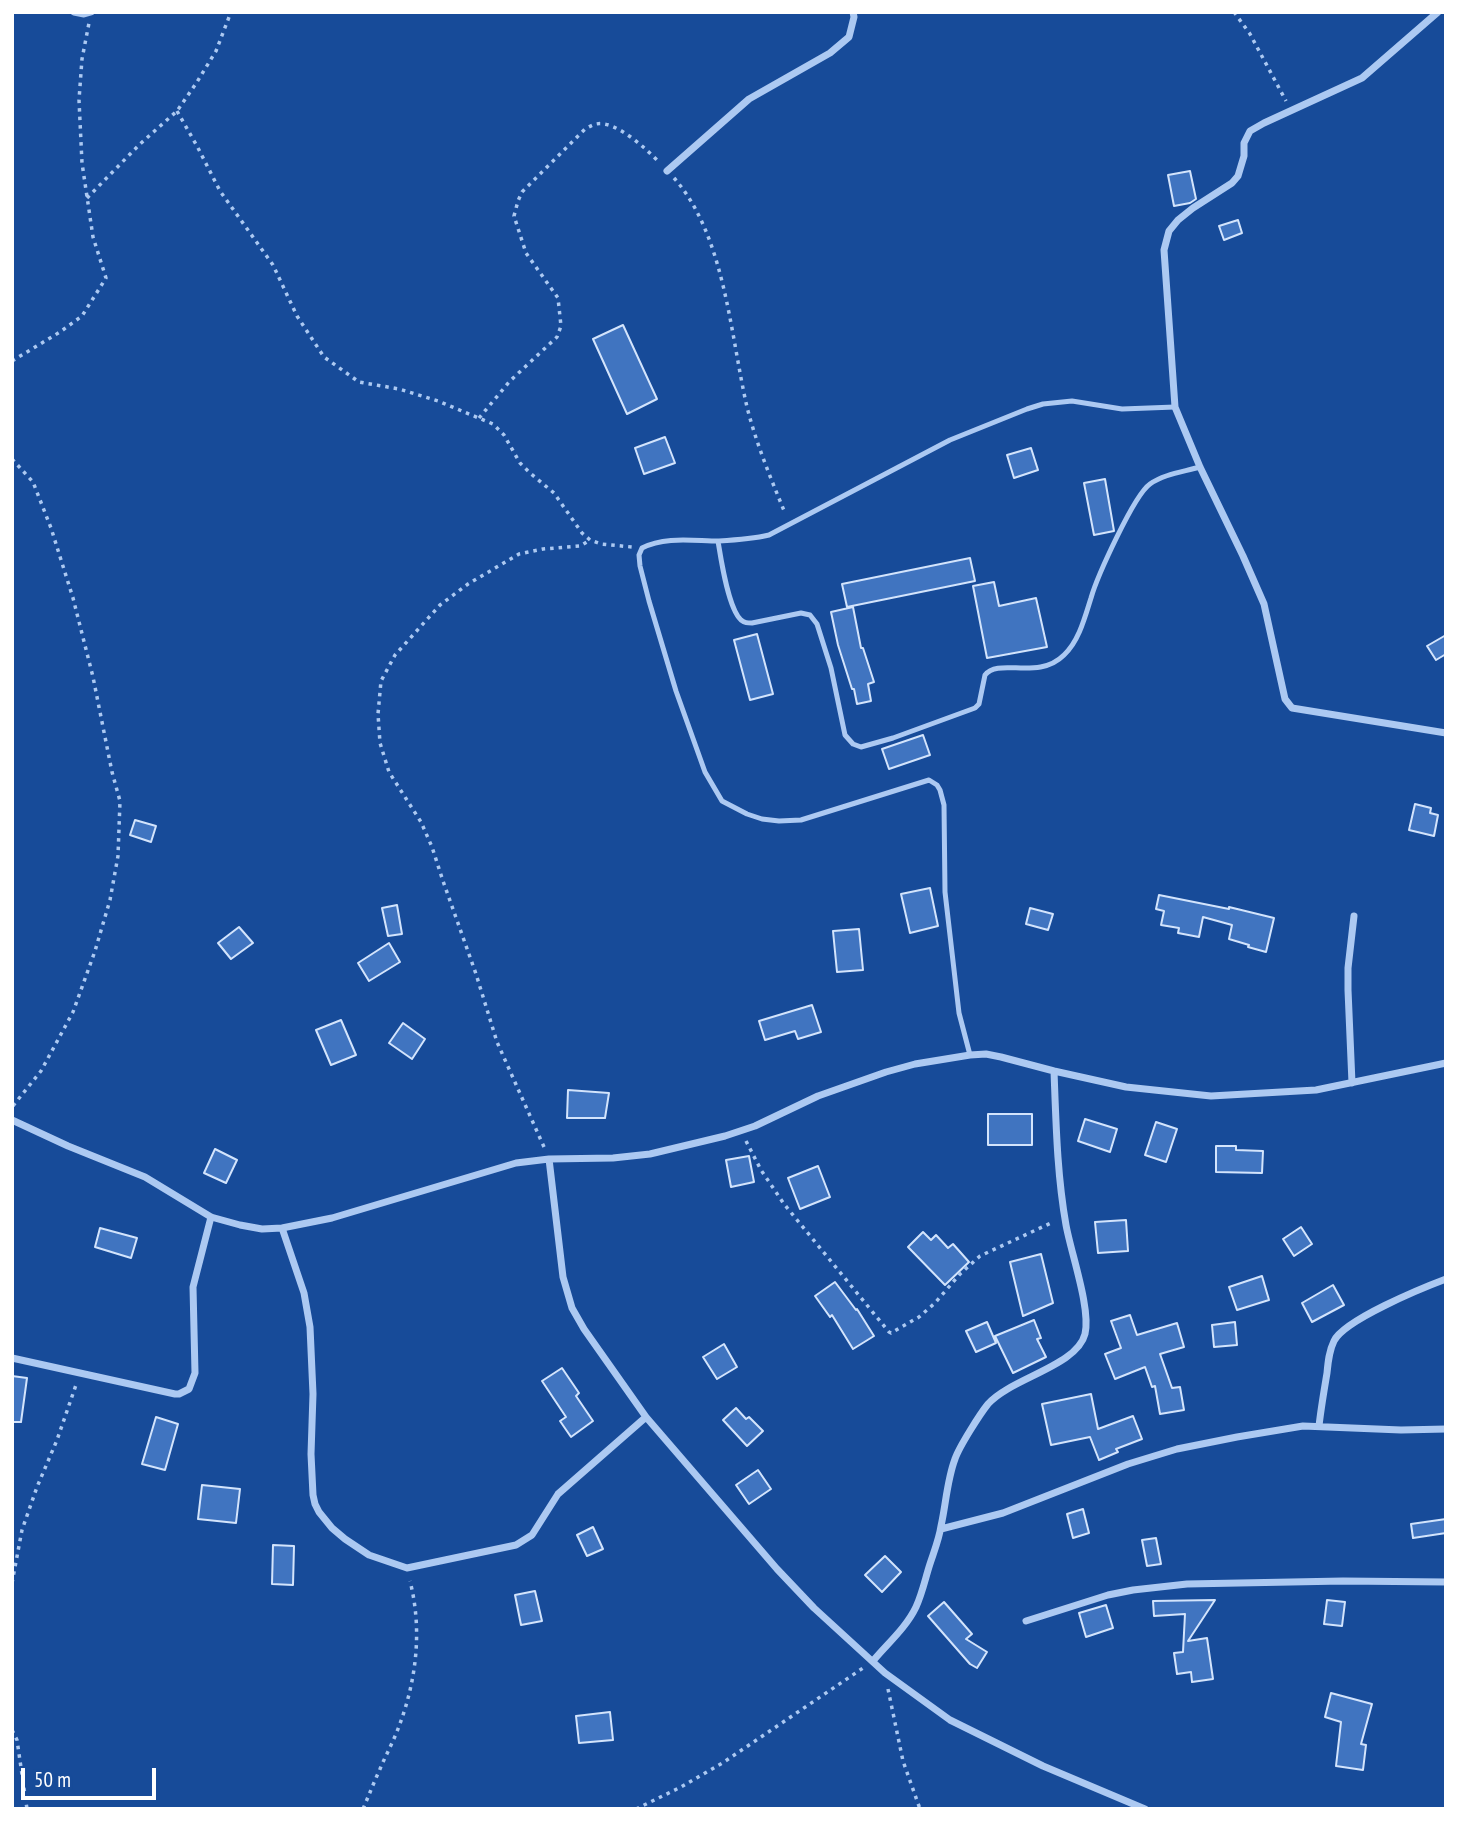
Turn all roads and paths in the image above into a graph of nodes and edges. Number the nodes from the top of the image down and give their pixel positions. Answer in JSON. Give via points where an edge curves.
{"nodes":[{"id":1,"x":74,"y":12,"type":"edge"},
{"id":2,"x":91,"y":12,"type":"edge"},
{"id":3,"x":231,"y":12,"type":"edge"},
{"id":4,"x":853,"y":12,"type":"edge"},
{"id":5,"x":1234,"y":12,"type":"edge"},
{"id":6,"x":1438,"y":12,"type":"edge"},
{"id":7,"x":177,"y":111,"type":"junction"},
{"id":8,"x":1291,"y":111,"type":"junction"},
{"id":9,"x":667,"y":171,"type":"junction"},
{"id":10,"x":87,"y":198,"type":"junction"},
{"id":11,"x":12,"y":361,"type":"edge"},
{"id":12,"x":1175,"y":407,"type":"junction"},
{"id":13,"x":479,"y":418,"type":"junction"},
{"id":14,"x":12,"y":459,"type":"edge"},
{"id":15,"x":1200,"y":467,"type":"junction"},
{"id":16,"x":789,"y":525,"type":"junction"},
{"id":17,"x":590,"y":540,"type":"junction"},
{"id":18,"x":718,"y":541,"type":"junction"},
{"id":19,"x":642,"y":548,"type":"junction"},
{"id":20,"x":1446,"y":733,"type":"edge"},
{"id":21,"x":1354,"y":916,"type":"dead end"},
{"id":22,"x":970,"y":1055,"type":"junction"},
{"id":23,"x":1446,"y":1063,"type":"edge"},
{"id":24,"x":1054,"y":1071,"type":"junction"},
{"id":25,"x":1352,"y":1083,"type":"junction"},
{"id":26,"x":12,"y":1107,"type":"edge"},
{"id":27,"x":12,"y":1120,"type":"edge"},
{"id":28,"x":741,"y":1131,"type":"junction"},
{"id":29,"x":549,"y":1158,"type":"junction"},
{"id":30,"x":211,"y":1217,"type":"junction"},
{"id":31,"x":1065,"y":1217,"type":"junction"},
{"id":32,"x":282,"y":1228,"type":"junction"},
{"id":33,"x":1446,"y":1279,"type":"edge"},
{"id":34,"x":12,"y":1358,"type":"edge"},
{"id":35,"x":80,"y":1373,"type":"junction"},
{"id":36,"x":646,"y":1417,"type":"junction"},
{"id":37,"x":1319,"y":1426,"type":"junction"},
{"id":38,"x":1446,"y":1429,"type":"edge"},
{"id":39,"x":941,"y":1529,"type":"junction"},
{"id":40,"x":407,"y":1568,"type":"junction"},
{"id":41,"x":1446,"y":1582,"type":"edge"},
{"id":42,"x":12,"y":1583,"type":"edge"},
{"id":43,"x":1027,"y":1621,"type":"dead end"},
{"id":44,"x":873,"y":1661,"type":"junction"},
{"id":45,"x":885,"y":1673,"type":"junction"},
{"id":46,"x":12,"y":1730,"type":"edge"},
{"id":47,"x":27,"y":1809,"type":"edge"},
{"id":48,"x":363,"y":1809,"type":"edge"},
{"id":49,"x":636,"y":1809,"type":"edge"},
{"id":50,"x":920,"y":1809,"type":"edge"},
{"id":51,"x":1145,"y":1809,"type":"edge"}],
"edges":[{"from":1,"to":2,"type":"street"},
{"from":2,"to":10,"type":"path","via":[[79,100]]},
{"from":3,"to":7,"type":"path","via":[[216,51]]},
{"from":4,"to":9,"type":"street","via":[[849,37],[830,53],[749,99]]},
{"from":5,"to":8,"type":"path"},
{"from":6,"to":8,"type":"street","via":[[1362,78]]},
{"from":7,"to":10,"type":"path"},
{"from":7,"to":13,"type":"path","via":[[220,191],[273,265],[297,316],[324,356],[359,382],[399,389]]},
{"from":8,"to":12,"type":"street","via":[[1250,131],[1241,168],[1232,183],[1178,219],[1169,231],[1164,250]]},
{"from":9,"to":13,"type":"path","via":[[641,144],[611,126],[597,124],[585,129],[522,192],[514,216],[526,253],[558,298],[561,326],[557,337]]},
{"from":9,"to":16,"type":"path","via":[[702,222],[717,260],[748,410]]},
{"from":10,"to":11,"type":"path","via":[[106,278],[82,316]]},
{"from":12,"to":15,"type":"street"},
{"from":12,"to":16,"type":"lane","via":[[1122,409],[1072,401],[1043,404],[950,440]]},
{"from":13,"to":17,"type":"path","via":[[504,435],[520,463],[554,494]]},
{"from":14,"to":26,"type":"path","via":[[33,482],[73,597],[120,801],[118,856],[95,951],[73,1012],[41,1071]]},
{"from":15,"to":18,"type":"lane","via":[[1147,486],[1124,523],[1095,585],[1085,619],[1065,655],[1034,669],[991,669],[975,708],[861,747],[845,735],[817,624],[801,613],[752,623],[740,619],[725,579]]},
{"from":15,"to":20,"type":"street","via":[[1264,604],[1288,705]]},
{"from":16,"to":18,"type":"lane","via":[[769,536]]},
{"from":17,"to":19,"type":"path"},
{"from":17,"to":29,"type":"path","via":[[580,546],[519,554],[440,605],[396,655],[382,681],[378,714],[389,772],[432,847],[497,1042]]},
{"from":18,"to":19,"type":"lane","via":[[678,540]]},
{"from":19,"to":22,"type":"lane","via":[[640,566],[676,691],[705,772],[722,801],[762,819],[801,820],[929,780],[937,785],[944,805],[944,892],[958,1013]]},
{"from":21,"to":25,"type":"street","via":[[1348,968]]},
{"from":22,"to":24,"type":"street","via":[[986,1054]]},
{"from":22,"to":28,"type":"street","via":[[886,1072]]},
{"from":23,"to":25,"type":"street"},
{"from":24,"to":25,"type":"street","via":[[1126,1087],[1210,1096],[1316,1090]]},
{"from":24,"to":31,"type":"street"},
{"from":27,"to":30,"type":"street","via":[[145,1177]]},
{"from":28,"to":29,"type":"street","via":[[650,1154]]},
{"from":28,"to":31,"type":"path","via":[[784,1204],[891,1333],[935,1303],[979,1256]]},
{"from":29,"to":32,"type":"street","via":[[516,1163],[386,1203]]},
{"from":29,"to":36,"type":"street","via":[[562,1277],[572,1308]]},
{"from":30,"to":32,"type":"street","via":[[262,1229]]},
{"from":30,"to":35,"type":"street","via":[[193,1287],[195,1373],[189,1389],[175,1394]]},
{"from":31,"to":39,"type":"street","via":[[1086,1315],[1082,1343],[988,1405],[956,1456]]},
{"from":32,"to":40,"type":"street","via":[[310,1327],[315,1504],[345,1539],[369,1555]]},
{"from":33,"to":37,"type":"street","via":[[1413,1291],[1338,1334],[1330,1353]]},
{"from":34,"to":35,"type":"street"},
{"from":35,"to":42,"type":"path","via":[[25,1520]]},
{"from":36,"to":40,"type":"street","via":[[558,1494],[526,1540]]},
{"from":36,"to":44,"type":"street","via":[[777,1569]]},
{"from":37,"to":38,"type":"street"},
{"from":37,"to":39,"type":"street","via":[[1271,1430],[1178,1449],[1003,1513]]},
{"from":39,"to":44,"type":"street","via":[[915,1609]]},
{"from":40,"to":48,"type":"path","via":[[417,1634],[414,1677],[396,1734]]},
{"from":41,"to":43,"type":"street","via":[[1187,1584],[1098,1598]]},
{"from":44,"to":45,"type":"street"},
{"from":44,"to":49,"type":"path","via":[[724,1762]]},
{"from":45,"to":50,"type":"path","via":[[903,1761]]},
{"from":45,"to":51,"type":"street","via":[[950,1720],[1042,1766]]},
{"from":46,"to":47,"type":"path"}]}
